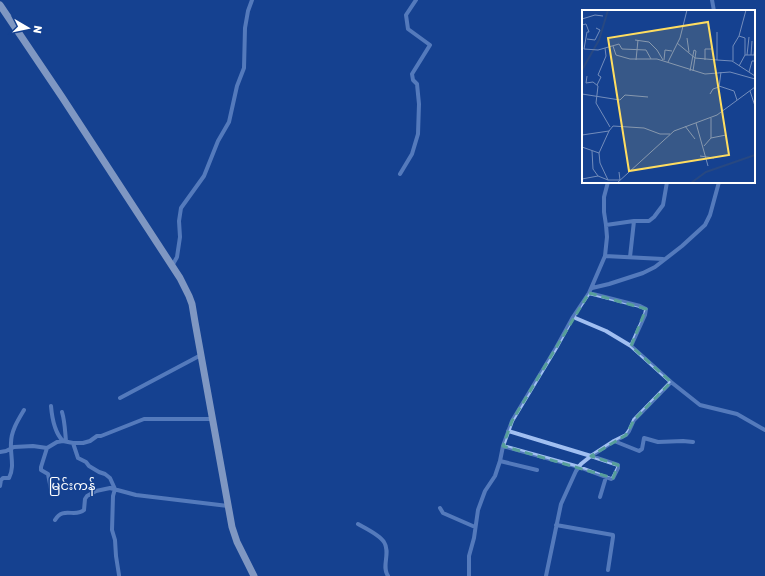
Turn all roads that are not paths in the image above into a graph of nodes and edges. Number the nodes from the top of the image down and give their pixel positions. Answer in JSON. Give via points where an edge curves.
{"nodes":[{"id":1,"x":252,"y":0,"type":"edge"},
{"id":2,"x":416,"y":0,"type":"edge"},
{"id":3,"x":712,"y":0,"type":"edge"},
{"id":4,"x":0,"y":5,"type":"edge"},
{"id":5,"x":714,"y":10,"type":"edge"},
{"id":6,"x":400,"y":174,"type":"dead end"},
{"id":7,"x":608,"y":183,"type":"edge"},
{"id":8,"x":666,"y":183,"type":"edge"},
{"id":9,"x":719,"y":183,"type":"edge"},
{"id":10,"x":634,"y":221,"type":"junction"},
{"id":11,"x":606,"y":224,"type":"junction"},
{"id":12,"x":605,"y":256,"type":"junction"},
{"id":13,"x":630,"y":257,"type":"junction"},
{"id":14,"x":663,"y":259,"type":"junction"},
{"id":15,"x":172,"y":266,"type":"junction"},
{"id":16,"x":592,"y":288,"type":"junction"},
{"id":17,"x":589,"y":293,"type":"junction"},
{"id":18,"x":573,"y":317,"type":"junction"},
{"id":19,"x":631,"y":346,"type":"junction"},
{"id":20,"x":201,"y":354,"type":"junction"},
{"id":21,"x":671,"y":382,"type":"junction"},
{"id":22,"x":120,"y":398,"type":"dead end"},
{"id":23,"x":51,"y":406,"type":"dead end"},
{"id":24,"x":24,"y":410,"type":"dead end"},
{"id":25,"x":62,"y":412,"type":"dead end"},
{"id":26,"x":212,"y":419,"type":"junction"},
{"id":27,"x":765,"y":430,"type":"edge"},
{"id":28,"x":508,"y":431,"type":"junction"},
{"id":29,"x":64,"y":441,"type":"junction"},
{"id":30,"x":614,"y":441,"type":"junction"},
{"id":31,"x":693,"y":442,"type":"dead end"},
{"id":32,"x":73,"y":443,"type":"junction"},
{"id":33,"x":503,"y":446,"type":"junction"},
{"id":34,"x":46,"y":448,"type":"junction"},
{"id":35,"x":11,"y":449,"type":"junction"},
{"id":36,"x":0,"y":452,"type":"edge"},
{"id":37,"x":591,"y":456,"type":"junction"},
{"id":38,"x":500,"y":460,"type":"junction"},
{"id":39,"x":579,"y":467,"type":"junction"},
{"id":40,"x":537,"y":470,"type":"dead end"},
{"id":41,"x":606,"y":477,"type":"junction"},
{"id":42,"x":0,"y":486,"type":"edge"},
{"id":43,"x":51,"y":489,"type":"dead end"},
{"id":44,"x":115,"y":489,"type":"junction"},
{"id":45,"x":600,"y":497,"type":"dead end"},
{"id":46,"x":228,"y":506,"type":"junction"},
{"id":47,"x":440,"y":508,"type":"dead end"},
{"id":48,"x":55,"y":520,"type":"dead end"},
{"id":49,"x":358,"y":524,"type":"dead end"},
{"id":50,"x":556,"y":525,"type":"junction"},
{"id":51,"x":475,"y":527,"type":"junction"},
{"id":52,"x":608,"y":570,"type":"dead end"},
{"id":53,"x":119,"y":575,"type":"edge"},
{"id":54,"x":254,"y":576,"type":"edge"},
{"id":55,"x":388,"y":576,"type":"edge"},
{"id":56,"x":469,"y":576,"type":"edge"},
{"id":57,"x":546,"y":576,"type":"edge"}],
"edges":[{"from":1,"to":15,"type":"street","via":[[245,28],[244,68],[229,122],[204,176],[181,208],[177,257]]},
{"from":2,"to":6,"type":"street","via":[[406,15],[408,29],[430,45],[412,74],[417,84],[418,134],[412,154]]},
{"from":3,"to":5,"type":"street"},
{"from":4,"to":15,"type":"highway"},
{"from":7,"to":11,"type":"street","via":[[604,197]]},
{"from":8,"to":10,"type":"street","via":[[663,205],[654,217],[649,221]]},
{"from":9,"to":14,"type":"street","via":[[705,225]]},
{"from":10,"to":11,"type":"street"},
{"from":10,"to":13,"type":"street"},
{"from":11,"to":12,"type":"street"},
{"from":12,"to":13,"type":"street"},
{"from":12,"to":16,"type":"street"},
{"from":13,"to":14,"type":"street"},
{"from":14,"to":16,"type":"street","via":[[643,273]]},
{"from":15,"to":20,"type":"highway","via":[[192,304]]},
{"from":16,"to":17,"type":"street"},
{"from":17,"to":18,"type":"street"},
{"from":17,"to":19,"type":"street","via":[[646,309]]},
{"from":18,"to":19,"type":"street","via":[[606,331]]},
{"from":18,"to":28,"type":"street"},
{"from":19,"to":21,"type":"street"},
{"from":20,"to":22,"type":"street"},
{"from":20,"to":26,"type":"highway"},
{"from":21,"to":27,"type":"street","via":[[700,405],[737,414]]},
{"from":21,"to":30,"type":"street","via":[[634,420],[626,436]]},
{"from":23,"to":29,"type":"street","via":[[56,430]]},
{"from":24,"to":35,"type":"street","via":[[13,432]]},
{"from":25,"to":29,"type":"street","via":[[65,422]]},
{"from":26,"to":32,"type":"street","via":[[144,419],[90,441]]},
{"from":26,"to":46,"type":"highway"},
{"from":28,"to":33,"type":"street"},
{"from":28,"to":37,"type":"street"},
{"from":29,"to":32,"type":"street"},
{"from":29,"to":34,"type":"street"},
{"from":30,"to":31,"type":"street","via":[[639,451],[642,449],[644,438],[658,442]]},
{"from":30,"to":37,"type":"street"},
{"from":32,"to":44,"type":"street","via":[[78,458],[110,478]]},
{"from":33,"to":38,"type":"street"},
{"from":33,"to":39,"type":"street"},
{"from":34,"to":35,"type":"street","via":[[33,446]]},
{"from":34,"to":43,"type":"street","via":[[41,470],[48,474]]},
{"from":35,"to":36,"type":"street"},
{"from":35,"to":42,"type":"street","via":[[10,476],[1,480]]},
{"from":37,"to":39,"type":"street"},
{"from":37,"to":41,"type":"street","via":[[618,465],[613,478]]},
{"from":38,"to":40,"type":"street"},
{"from":38,"to":51,"type":"street","via":[[495,476],[485,491]]},
{"from":39,"to":41,"type":"street"},
{"from":39,"to":50,"type":"street","via":[[562,504]]},
{"from":41,"to":45,"type":"street"},
{"from":44,"to":46,"type":"street","via":[[136,495]]},
{"from":44,"to":48,"type":"street","via":[[92,492],[87,496],[82,512],[61,514]]},
{"from":44,"to":53,"type":"street","via":[[112,530]]},
{"from":46,"to":54,"type":"highway","via":[[237,542]]},
{"from":47,"to":51,"type":"street","via":[[443,513]]},
{"from":49,"to":55,"type":"street","via":[[385,543],[387,557],[384,569]]},
{"from":50,"to":52,"type":"street","via":[[613,535]]},
{"from":50,"to":57,"type":"street"},
{"from":51,"to":56,"type":"street","via":[[469,556]]}]}
